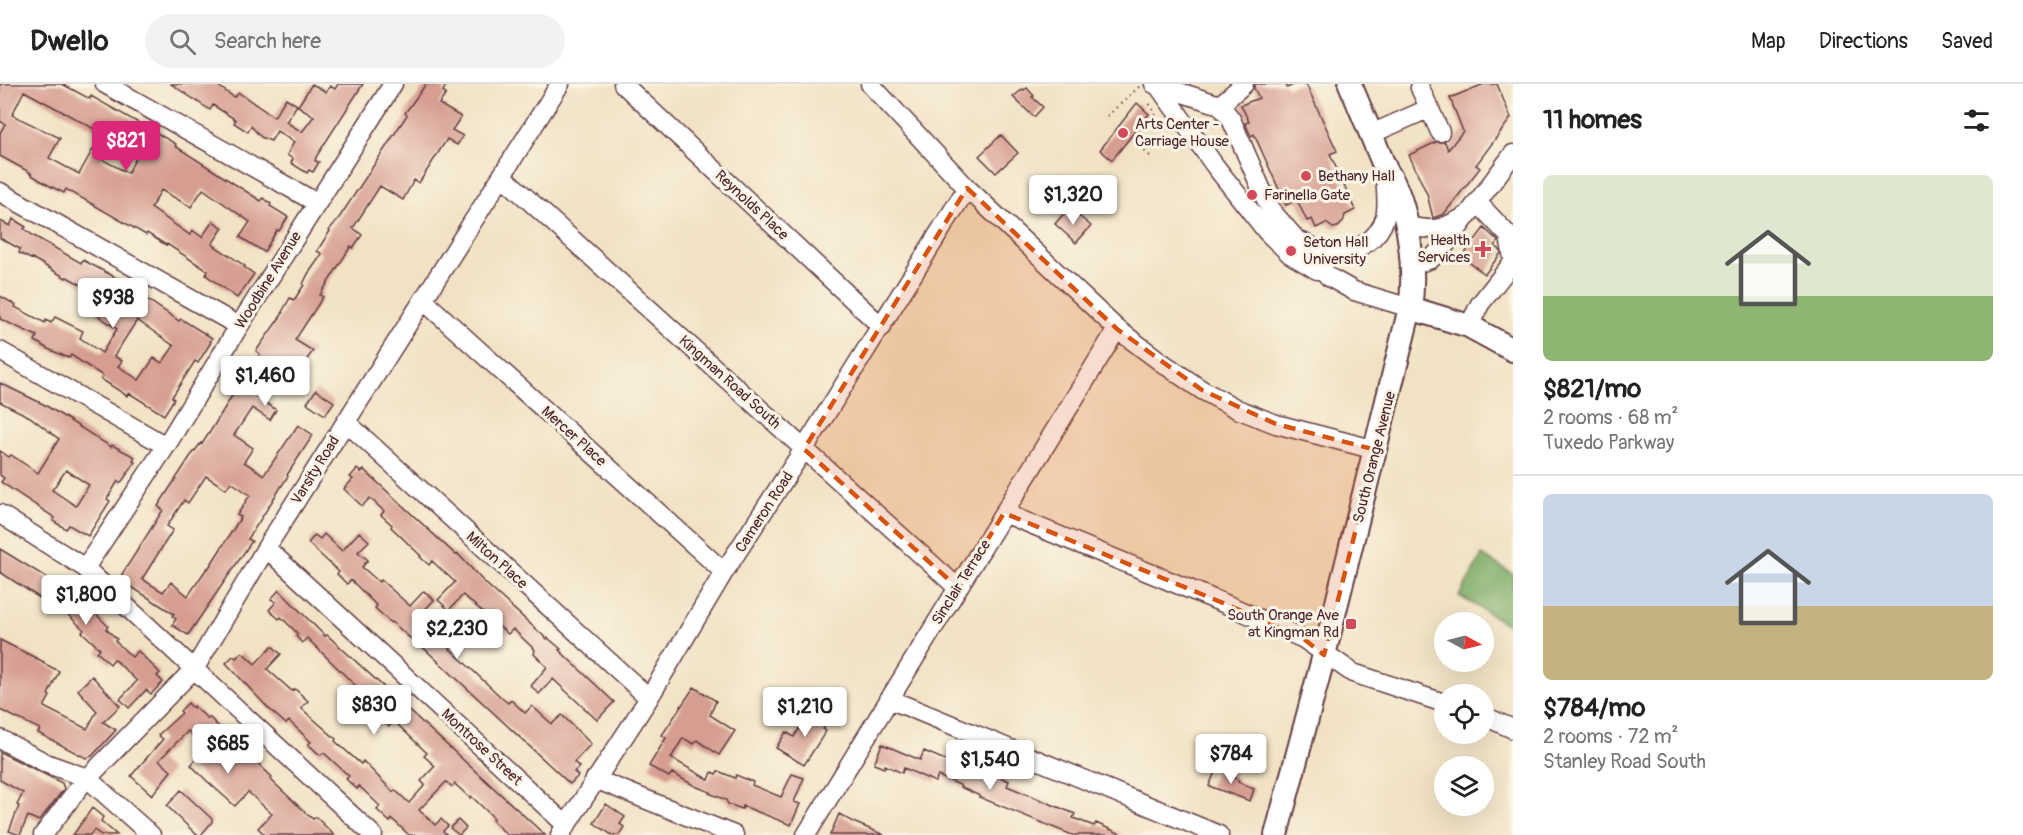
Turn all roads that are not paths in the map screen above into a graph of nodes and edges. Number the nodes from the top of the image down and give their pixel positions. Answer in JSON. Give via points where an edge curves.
{"nodes":[{"id":1,"x":105,"y":84,"type":"edge"},
{"id":2,"x":393,"y":84,"type":"edge"},
{"id":3,"x":560,"y":84,"type":"edge"},
{"id":4,"x":623,"y":84,"type":"edge"},
{"id":5,"x":870,"y":84,"type":"edge"},
{"id":6,"x":1350,"y":84,"type":"edge"},
{"id":7,"x":1151,"y":88,"type":"edge"},
{"id":8,"x":1420,"y":88,"type":"dead end"},
{"id":9,"x":1231,"y":92,"type":"edge"},
{"id":10,"x":1430,"y":108,"type":"junction"},
{"id":11,"x":1440,"y":132,"type":"dead end"},
{"id":12,"x":1371,"y":134,"type":"junction"},
{"id":13,"x":1244,"y":150,"type":"junction"},
{"id":14,"x":1513,"y":154,"type":"edge"},
{"id":15,"x":1215,"y":166,"type":"junction"},
{"id":16,"x":1386,"y":170,"type":"junction"},
{"id":17,"x":502,"y":176,"type":"junction"},
{"id":18,"x":967,"y":188,"type":"junction"},
{"id":19,"x":0,"y":192,"type":"edge"},
{"id":20,"x":317,"y":202,"type":"junction"},
{"id":21,"x":1471,"y":209,"type":"junction"},
{"id":22,"x":1406,"y":226,"type":"junction"},
{"id":23,"x":1299,"y":241,"type":"junction"},
{"id":24,"x":1513,"y":260,"type":"edge"},
{"id":25,"x":1413,"y":265,"type":"junction"},
{"id":26,"x":1329,"y":277,"type":"junction"},
{"id":27,"x":423,"y":300,"type":"junction"},
{"id":28,"x":1410,"y":308,"type":"junction"},
{"id":29,"x":239,"y":326,"type":"junction"},
{"id":30,"x":1469,"y":326,"type":"junction"},
{"id":31,"x":882,"y":327,"type":"junction"},
{"id":32,"x":1117,"y":329,"type":"junction"},
{"id":33,"x":1513,"y":350,"type":"edge"},
{"id":34,"x":0,"y":351,"type":"edge"},
{"id":35,"x":346,"y":422,"type":"junction"},
{"id":36,"x":166,"y":446,"type":"junction"},
{"id":37,"x":804,"y":449,"type":"junction"},
{"id":38,"x":1376,"y":450,"type":"junction"},
{"id":39,"x":1004,"y":513,"type":"junction"},
{"id":40,"x":0,"y":514,"type":"edge"},
{"id":41,"x":266,"y":548,"type":"junction"},
{"id":42,"x":85,"y":568,"type":"junction"},
{"id":43,"x":724,"y":572,"type":"junction"},
{"id":44,"x":958,"y":588,"type":"junction"},
{"id":45,"x":1324,"y":655,"type":"junction"},
{"id":46,"x":195,"y":668,"type":"junction"},
{"id":47,"x":649,"y":698,"type":"junction"},
{"id":48,"x":889,"y":699,"type":"junction"},
{"id":49,"x":1434,"y":700,"type":"edge"},
{"id":50,"x":1494,"y":720,"type":"edge"},
{"id":51,"x":1513,"y":729,"type":"edge"},
{"id":52,"x":0,"y":739,"type":"edge"},
{"id":53,"x":87,"y":778,"type":"junction"},
{"id":54,"x":595,"y":779,"type":"junction"},
{"id":55,"x":563,"y":830,"type":"edge"},
{"id":56,"x":43,"y":835,"type":"edge"},
{"id":57,"x":151,"y":835,"type":"edge"},
{"id":58,"x":373,"y":835,"type":"edge"},
{"id":59,"x":734,"y":835,"type":"edge"},
{"id":60,"x":806,"y":835,"type":"edge"},
{"id":61,"x":1219,"y":835,"type":"edge"},
{"id":62,"x":1276,"y":835,"type":"edge"}],
"edges":[{"from":1,"to":20,"type":"street"},
{"from":2,"to":20,"type":"street","name":"Woodbine Avenue"},
{"from":3,"to":17,"type":"street","name":"Varsity Road"},
{"from":4,"to":31,"type":"street","name":"Reynolds Place"},
{"from":5,"to":18,"type":"street"},
{"from":6,"to":12,"type":"main road","name":"South Orange Avenue"},
{"from":7,"to":9,"type":"street"},
{"from":7,"to":15,"type":"street"},
{"from":8,"to":10,"type":"street"},
{"from":9,"to":13,"type":"street","via":[[1231,118]]},
{"from":10,"to":11,"type":"street"},
{"from":10,"to":12,"type":"street"},
{"from":12,"to":16,"type":"main road","name":"South Orange Avenue"},
{"from":13,"to":15,"type":"street"},
{"from":13,"to":23,"type":"street","via":[[1267,202]]},
{"from":14,"to":21,"type":"street"},
{"from":15,"to":26,"type":"street","via":[[1267,232],[1290,254]]},
{"from":16,"to":22,"type":"main road","name":"South Orange Avenue"},
{"from":16,"to":23,"type":"street","via":[[1384,219],[1369,242],[1336,254]]},
{"from":17,"to":27,"type":"street","name":"Varsity Road"},
{"from":17,"to":37,"type":"street","name":"Kingman Road South"},
{"from":18,"to":31,"type":"street","name":"Cameron Road"},
{"from":18,"to":32,"type":"street"},
{"from":19,"to":29,"type":"street"},
{"from":20,"to":29,"type":"street","name":"Woodbine Avenue"},
{"from":21,"to":22,"type":"street","via":[[1440,230]]},
{"from":21,"to":24,"type":"street","via":[[1509,236]]},
{"from":21,"to":25,"type":"street","via":[[1437,254]]},
{"from":22,"to":25,"type":"main road","name":"South Orange Avenue"},
{"from":23,"to":26,"type":"street"},
{"from":24,"to":30,"type":"street","via":[[1480,304]]},
{"from":25,"to":28,"type":"main road","name":"South Orange Avenue"},
{"from":26,"to":28,"type":"street","via":[[1354,291]]},
{"from":27,"to":35,"type":"street","name":"Varsity Road"},
{"from":27,"to":43,"type":"street","name":"Mercer Place"},
{"from":28,"to":30,"type":"main road"},
{"from":28,"to":38,"type":"main road","name":"South Orange Avenue"},
{"from":29,"to":36,"type":"street","name":"Woodbine Avenue"},
{"from":30,"to":33,"type":"main road"},
{"from":31,"to":37,"type":"street","name":"Cameron Road"},
{"from":32,"to":38,"type":"street","via":[[1202,390],[1237,409],[1276,424]]},
{"from":32,"to":39,"type":"street","name":"Sinclair Terrace"},
{"from":34,"to":36,"type":"street"},
{"from":35,"to":41,"type":"street","name":"Varsity Road"},
{"from":35,"to":47,"type":"street","name":"Milton Place"},
{"from":36,"to":42,"type":"street","name":"Woodbine Avenue"},
{"from":37,"to":43,"type":"street","name":"Cameron Road"},
{"from":37,"to":44,"type":"street","name":"Kingman Road South"},
{"from":38,"to":45,"type":"main road","name":"South Orange Avenue"},
{"from":39,"to":44,"type":"street","name":"Sinclair Terrace"},
{"from":39,"to":45,"type":"street","via":[[1239,610],[1304,639]]},
{"from":40,"to":42,"type":"street"},
{"from":41,"to":46,"type":"street","name":"Varsity Road"},
{"from":41,"to":55,"type":"street","name":"Montrose Street"},
{"from":42,"to":46,"type":"street"},
{"from":43,"to":47,"type":"street","name":"Cameron Road"},
{"from":44,"to":48,"type":"street","name":"Sinclair Terrace"},
{"from":45,"to":49,"type":"street","via":[[1353,673]]},
{"from":45,"to":62,"type":"main road","name":"South Orange Avenue"},
{"from":46,"to":53,"type":"street","name":"Varsity Road"},
{"from":46,"to":58,"type":"street"},
{"from":47,"to":54,"type":"street","name":"Cameron Road"},
{"from":48,"to":60,"type":"street","name":"Sinclair Terrace"},
{"from":48,"to":61,"type":"street"},
{"from":50,"to":51,"type":"street"},
{"from":52,"to":53,"type":"street","via":[[48,764]]},
{"from":53,"to":56,"type":"street","name":"Varsity Road"},
{"from":53,"to":57,"type":"street"},
{"from":54,"to":55,"type":"street","name":"Cameron Road"},
{"from":54,"to":59,"type":"street"}]}
